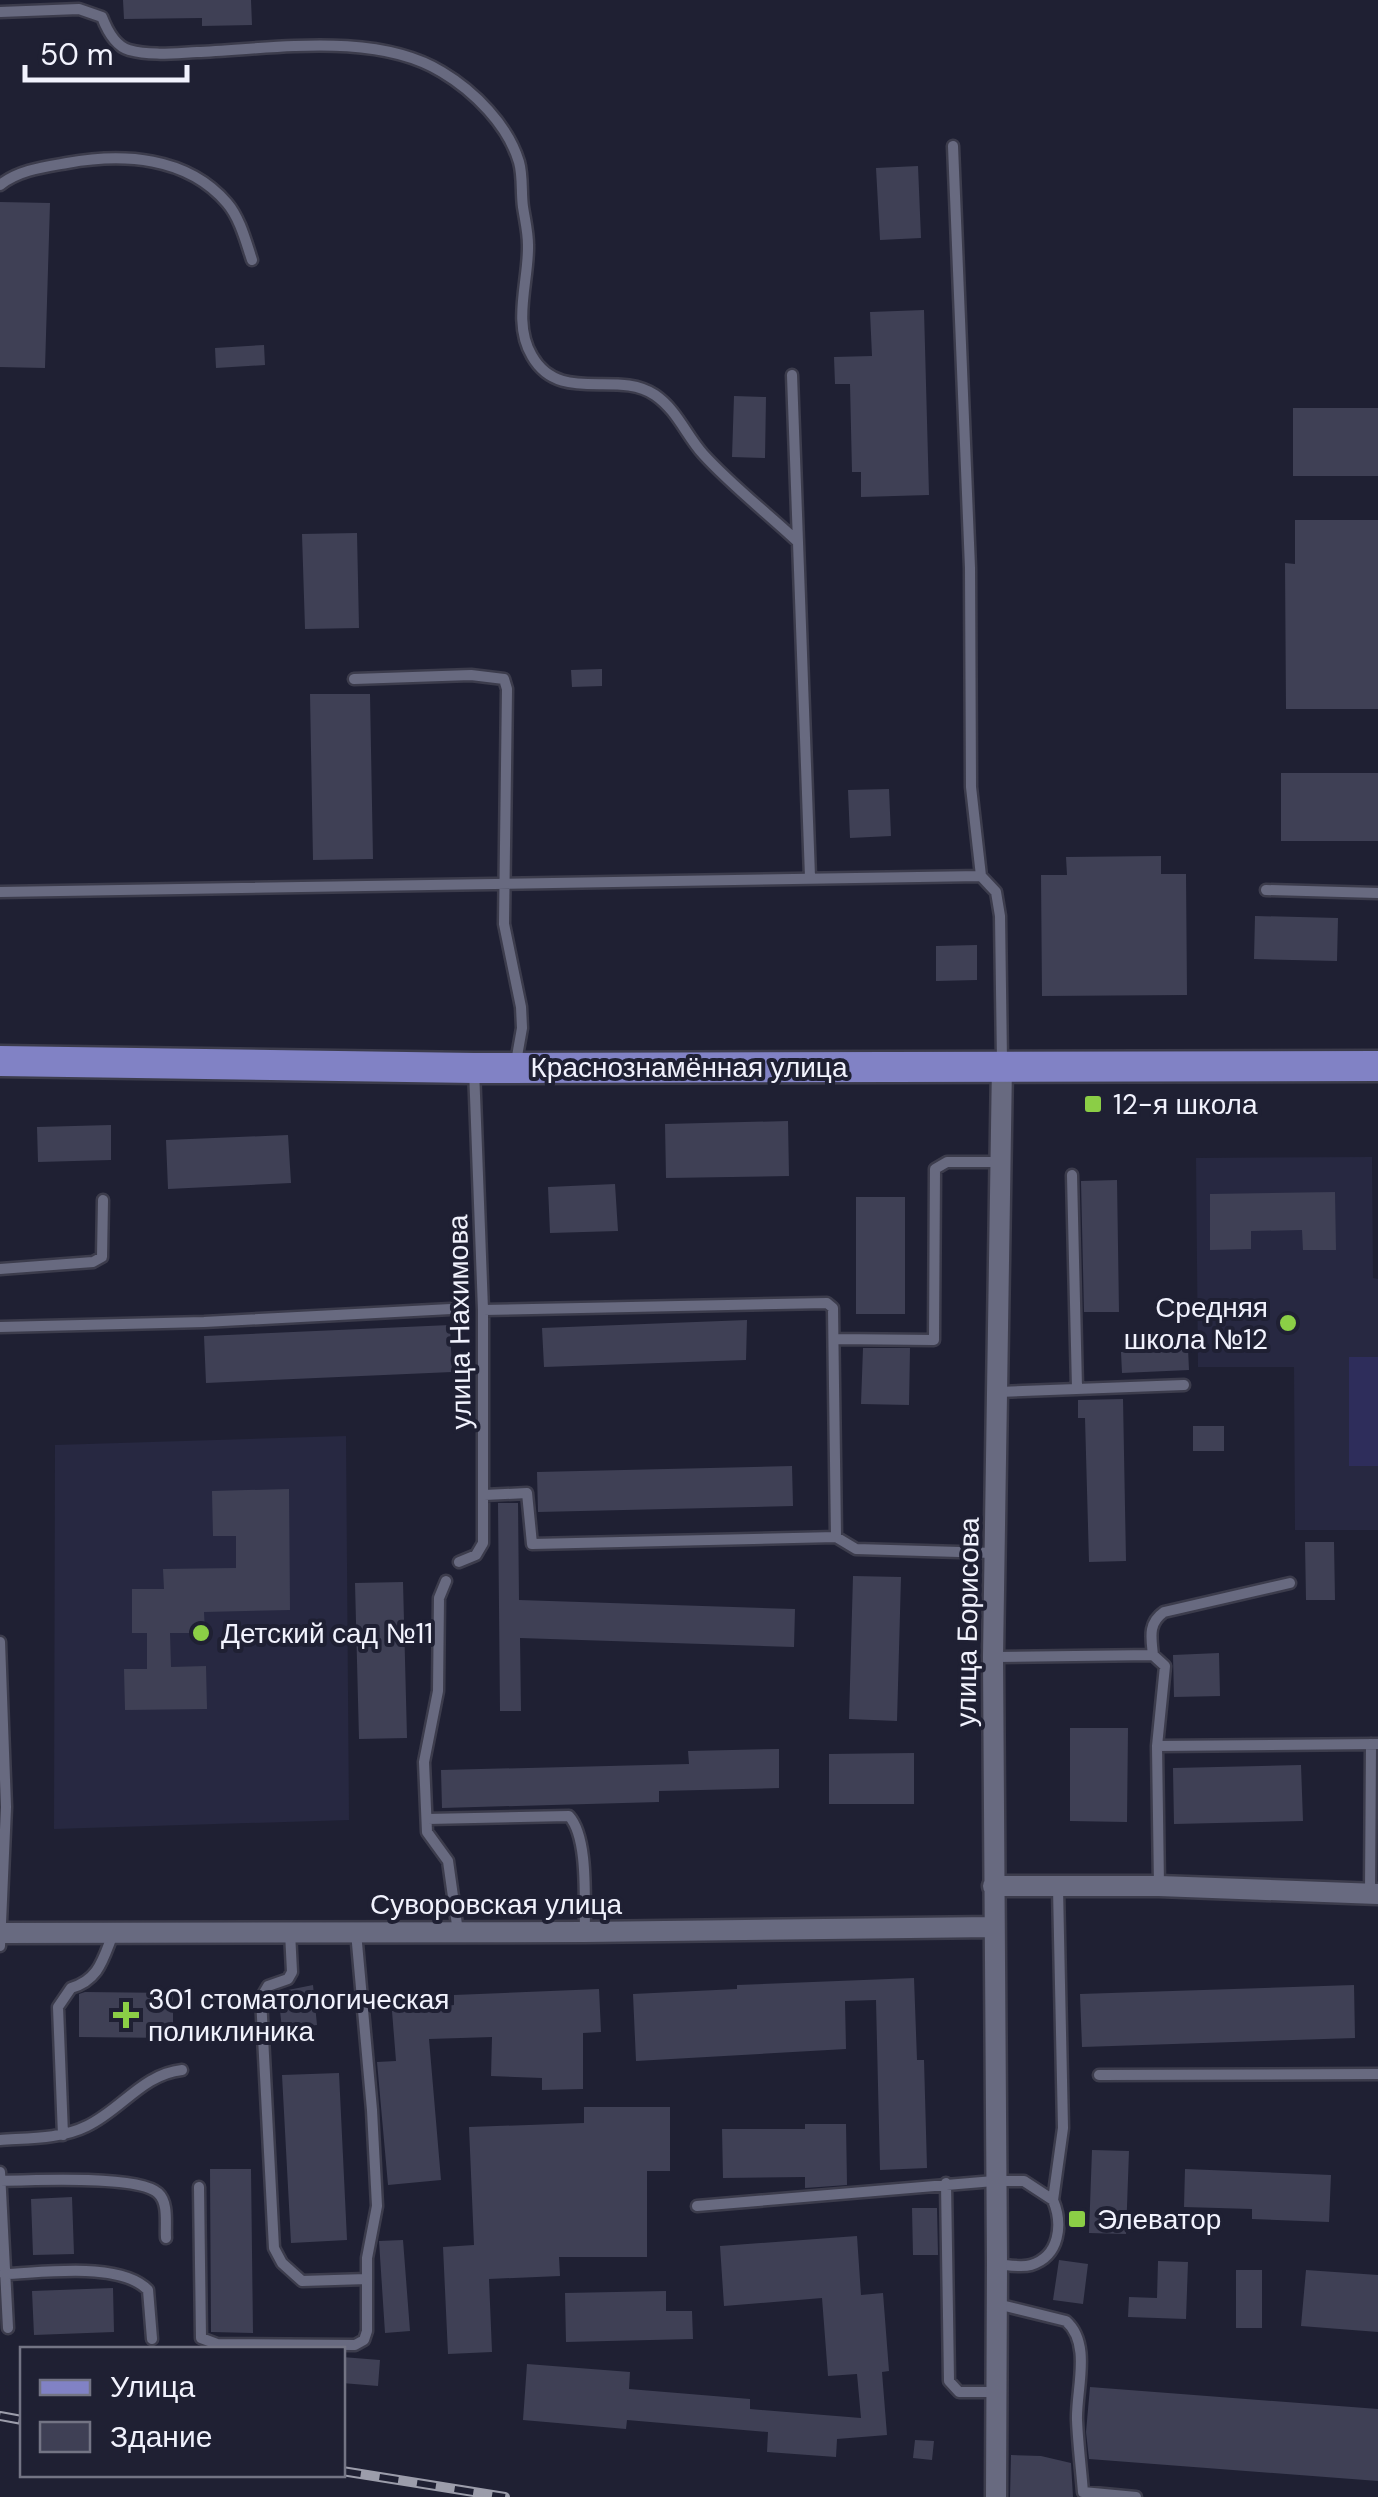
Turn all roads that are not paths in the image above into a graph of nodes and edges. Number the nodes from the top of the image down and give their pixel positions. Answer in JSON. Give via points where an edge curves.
{"nodes":[{"id":1,"x":0,"y":12,"type":"edge"},
{"id":2,"x":953,"y":146,"type":"dead end"},
{"id":3,"x":0,"y":185,"type":"edge"},
{"id":4,"x":252,"y":260,"type":"dead end"},
{"id":5,"x":792,"y":375,"type":"dead end"},
{"id":6,"x":797,"y":541,"type":"junction"},
{"id":7,"x":354,"y":678,"type":"dead end"},
{"id":8,"x":981,"y":876,"type":"junction"},
{"id":9,"x":810,"y":877,"type":"junction"},
{"id":10,"x":505,"y":882,"type":"junction"},
{"id":11,"x":1266,"y":890,"type":"dead end"},
{"id":12,"x":0,"y":892,"type":"edge"},
{"id":13,"x":1378,"y":893,"type":"edge"},
{"id":14,"x":0,"y":1060,"type":"edge"},
{"id":15,"x":1002,"y":1064,"type":"junction"},
{"id":16,"x":1378,"y":1066,"type":"edge"},
{"id":17,"x":474,"y":1068,"type":"junction"},
{"id":18,"x":514,"y":1068,"type":"junction"},
{"id":19,"x":1000,"y":1162,"type":"junction"},
{"id":20,"x":1072,"y":1175,"type":"dead end"},
{"id":21,"x":103,"y":1200,"type":"dead end"},
{"id":22,"x":0,"y":1269,"type":"edge"},
{"id":23,"x":452,"y":1309,"type":"dead end"},
{"id":24,"x":483,"y":1310,"type":"junction"},
{"id":25,"x":0,"y":1328,"type":"edge"},
{"id":26,"x":834,"y":1339,"type":"junction"},
{"id":27,"x":1184,"y":1386,"type":"dead end"},
{"id":28,"x":1077,"y":1388,"type":"junction"},
{"id":29,"x":999,"y":1392,"type":"junction"},
{"id":30,"x":484,"y":1495,"type":"junction"},
{"id":31,"x":836,"y":1537,"type":"junction"},
{"id":32,"x":995,"y":1553,"type":"junction"},
{"id":33,"x":459,"y":1562,"type":"dead end"},
{"id":34,"x":446,"y":1580,"type":"dead end"},
{"id":35,"x":1290,"y":1584,"type":"dead end"},
{"id":36,"x":0,"y":1642,"type":"edge"},
{"id":37,"x":1153,"y":1654,"type":"junction"},
{"id":38,"x":992,"y":1657,"type":"junction"},
{"id":39,"x":1374,"y":1744,"type":"edge"},
{"id":40,"x":1157,"y":1746,"type":"junction"},
{"id":41,"x":427,"y":1819,"type":"junction"},
{"id":42,"x":993,"y":1886,"type":"junction"},
{"id":43,"x":1160,"y":1886,"type":"junction"},
{"id":44,"x":1058,"y":1888,"type":"junction"},
{"id":45,"x":1374,"y":1894,"type":"edge"},
{"id":46,"x":993,"y":1926,"type":"junction"},
{"id":47,"x":290,"y":1931,"type":"junction"},
{"id":48,"x":356,"y":1932,"type":"junction"},
{"id":49,"x":458,"y":1932,"type":"junction"},
{"id":50,"x":585,"y":1932,"type":"junction"},
{"id":51,"x":0,"y":1933,"type":"edge"},
{"id":52,"x":113,"y":1933,"type":"junction"},
{"id":53,"x":0,"y":1946,"type":"edge"},
{"id":54,"x":182,"y":2070,"type":"dead end"},
{"id":55,"x":1378,"y":2074,"type":"edge"},
{"id":56,"x":1099,"y":2075,"type":"dead end"},
{"id":57,"x":63,"y":2135,"type":"junction"},
{"id":58,"x":0,"y":2140,"type":"edge"},
{"id":59,"x":0,"y":2172,"type":"edge"},
{"id":60,"x":1,"y":2181,"type":"edge"},
{"id":61,"x":994,"y":2182,"type":"junction"},
{"id":62,"x":946,"y":2183,"type":"junction"},
{"id":63,"x":199,"y":2188,"type":"dead end"},
{"id":64,"x":1053,"y":2200,"type":"junction"},
{"id":65,"x":697,"y":2206,"type":"dead end"},
{"id":66,"x":166,"y":2238,"type":"dead end"},
{"id":67,"x":997,"y":2264,"type":"junction"},
{"id":68,"x":4,"y":2274,"type":"junction"},
{"id":69,"x":367,"y":2279,"type":"junction"},
{"id":70,"x":997,"y":2304,"type":"junction"},
{"id":71,"x":8,"y":2328,"type":"dead end"},
{"id":72,"x":152,"y":2340,"type":"dead end"},
{"id":73,"x":996,"y":2392,"type":"junction"},
{"id":74,"x":996,"y":2497,"type":"edge"},
{"id":75,"x":1136,"y":2497,"type":"edge"}],
"edges":[{"from":1,"to":6,"type":"lane","via":[[79,9],[102,17],[126,50],[158,54],[345,46],[400,53],[464,86],[504,132],[519,162],[528,245],[524,338],[532,358],[570,386],[624,385],[654,394],[702,453]]},
{"from":2,"to":8,"type":"lane","via":[[970,568],[970,787]]},
{"from":3,"to":4,"type":"lane","via":[[32,170],[82,160],[130,157],[168,165],[227,203]]},
{"from":5,"to":6,"type":"lane"},
{"from":6,"to":9,"type":"lane"},
{"from":7,"to":10,"type":"lane","via":[[504,679]]},
{"from":8,"to":9,"type":"lane"},
{"from":8,"to":15,"type":"lane","via":[[996,892],[1000,916]]},
{"from":9,"to":10,"type":"lane"},
{"from":10,"to":12,"type":"lane"},
{"from":10,"to":18,"type":"lane","via":[[504,924],[522,1028]]},
{"from":11,"to":13,"type":"lane"},
{"from":14,"to":17,"type":"main road","name":"Краснознамённая улица"},
{"from":15,"to":16,"type":"main road","name":"Краснознамённая улица"},
{"from":15,"to":18,"type":"main road","name":"Краснознамённая улица"},
{"from":15,"to":19,"type":"street","name":"улица Борисова"},
{"from":17,"to":18,"type":"main road","name":"Краснознамённая улица"},
{"from":17,"to":24,"type":"lane","name":"улица Нахимова"},
{"from":19,"to":26,"type":"lane","via":[[935,1168],[934,1340]]},
{"from":19,"to":29,"type":"street","name":"улица Борисова"},
{"from":20,"to":28,"type":"lane"},
{"from":21,"to":22,"type":"lane","via":[[102,1257]]},
{"from":23,"to":25,"type":"lane"},
{"from":24,"to":26,"type":"lane","via":[[827,1303]]},
{"from":24,"to":30,"type":"lane","name":"улица Нахимова"},
{"from":26,"to":31,"type":"lane"},
{"from":27,"to":28,"type":"lane"},
{"from":28,"to":29,"type":"lane"},
{"from":29,"to":32,"type":"street","name":"улица Борисова"},
{"from":30,"to":31,"type":"lane","via":[[527,1493],[532,1544]]},
{"from":30,"to":33,"type":"lane","name":"улица Нахимова","via":[[483,1543],[476,1555]]},
{"from":31,"to":32,"type":"lane","via":[[856,1549]]},
{"from":32,"to":38,"type":"street","name":"улица Борисова"},
{"from":34,"to":41,"type":"lane","via":[[439,1598],[438,1690],[424,1762]]},
{"from":35,"to":37,"type":"lane","via":[[1164,1612],[1152,1627]]},
{"from":36,"to":51,"type":"lane","via":[[6,1807]]},
{"from":37,"to":38,"type":"lane"},
{"from":37,"to":40,"type":"lane","via":[[1164,1666]]},
{"from":38,"to":42,"type":"street","name":"улица Борисова"},
{"from":39,"to":40,"type":"lane"},
{"from":39,"to":45,"type":"lane"},
{"from":40,"to":43,"type":"lane"},
{"from":41,"to":49,"type":"lane","via":[[448,1861]]},
{"from":41,"to":50,"type":"lane","via":[[569,1816],[582,1852]]},
{"from":42,"to":44,"type":"street"},
{"from":42,"to":46,"type":"street","name":"улица Борисова"},
{"from":43,"to":44,"type":"street"},
{"from":43,"to":45,"type":"street"},
{"from":44,"to":64,"type":"lane","via":[[1063,2128]]},
{"from":46,"to":50,"type":"street","name":"Суворовская улица"},
{"from":46,"to":61,"type":"street","name":"улица Борисова"},
{"from":47,"to":48,"type":"street","name":"Суворовская улица"},
{"from":47,"to":52,"type":"street","name":"Суворовская улица"},
{"from":47,"to":69,"type":"lane","via":[[292,1972],[261,1998],[274,2248],[302,2281]]},
{"from":48,"to":49,"type":"street","name":"Суворовская улица"},
{"from":48,"to":69,"type":"lane","via":[[376,2206]]},
{"from":49,"to":50,"type":"street","name":"Суворовская улица"},
{"from":51,"to":52,"type":"street","name":"Суворовская улица"},
{"from":51,"to":53,"type":"lane"},
{"from":52,"to":57,"type":"lane","via":[[96,1975],[71,1988],[58,2007]]},
{"from":54,"to":57,"type":"lane","via":[[163,2072],[110,2113]]},
{"from":55,"to":56,"type":"lane"},
{"from":57,"to":58,"type":"lane"},
{"from":59,"to":60,"type":"lane"},
{"from":60,"to":66,"type":"lane","via":[[132,2183],[155,2190],[164,2201]]},
{"from":60,"to":68,"type":"lane"},
{"from":61,"to":62,"type":"lane"},
{"from":61,"to":64,"type":"lane","via":[[1024,2181]]},
{"from":61,"to":67,"type":"street","name":"улица Борисова"},
{"from":62,"to":65,"type":"lane"},
{"from":62,"to":73,"type":"lane","via":[[949,2381],[959,2392]]},
{"from":63,"to":69,"type":"lane","via":[[206,2343],[354,2345],[366,2331]]},
{"from":64,"to":67,"type":"lane","via":[[1059,2230],[1046,2258],[1028,2266]]},
{"from":67,"to":70,"type":"street","name":"улица Борисова"},
{"from":68,"to":71,"type":"lane"},
{"from":68,"to":72,"type":"lane","via":[[93,2271],[137,2281],[148,2290]]},
{"from":70,"to":73,"type":"street","name":"улица Борисова"},
{"from":70,"to":75,"type":"lane","via":[[1066,2320],[1074,2328],[1081,2353],[1077,2416],[1084,2492]]},
{"from":73,"to":74,"type":"street","name":"улица Борисова"}]}
